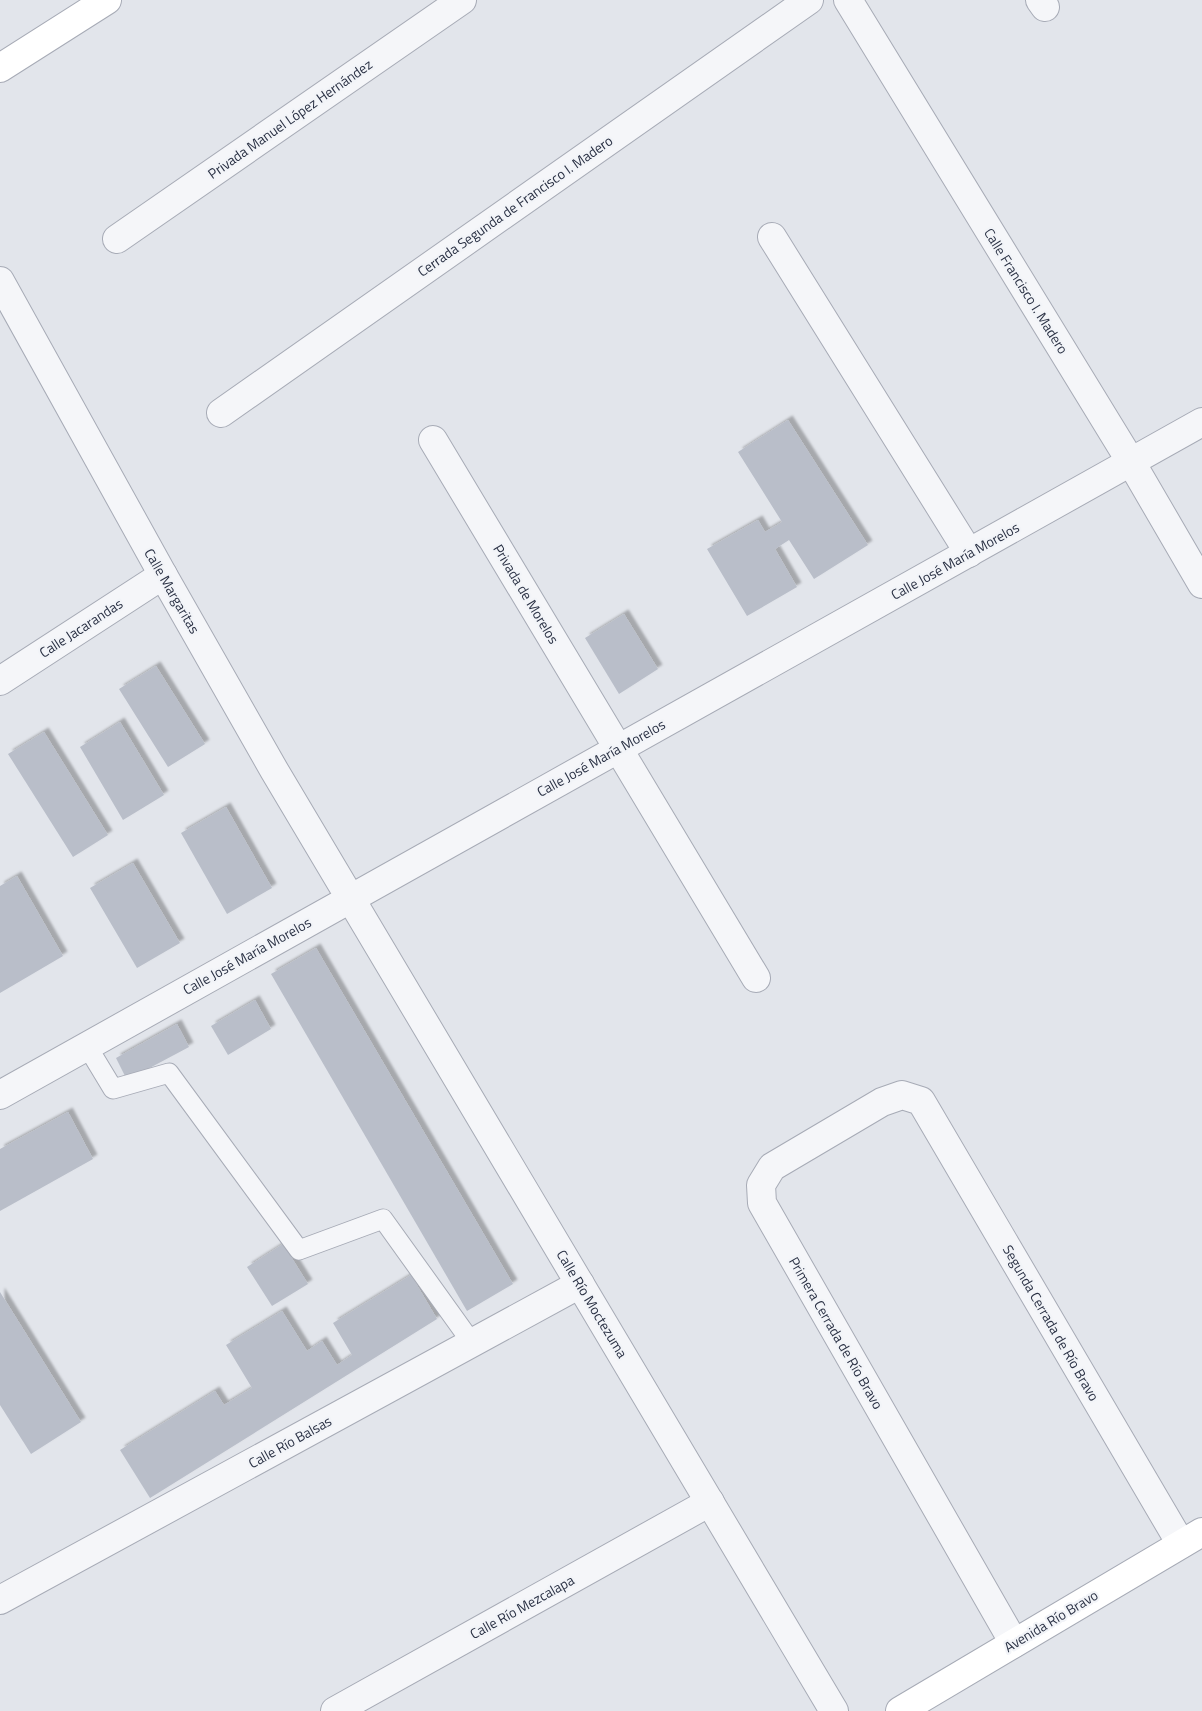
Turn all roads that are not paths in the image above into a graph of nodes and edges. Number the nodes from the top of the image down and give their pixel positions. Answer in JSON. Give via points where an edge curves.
{"nodes":[{"id":1,"x":108,"y":0,"type":"edge"},
{"id":2,"x":462,"y":0,"type":"edge"},
{"id":3,"x":809,"y":0,"type":"edge"},
{"id":4,"x":848,"y":0,"type":"edge"},
{"id":5,"x":0,"y":68,"type":"edge"},
{"id":6,"x":772,"y":236,"type":"dead end"},
{"id":7,"x":118,"y":239,"type":"dead end"},
{"id":8,"x":0,"y":281,"type":"edge"},
{"id":9,"x":220,"y":413,"type":"dead end"},
{"id":10,"x":1202,"y":422,"type":"edge"},
{"id":11,"x":433,"y":440,"type":"dead end"},
{"id":12,"x":1132,"y":462,"type":"junction"},
{"id":13,"x":969,"y":553,"type":"junction"},
{"id":14,"x":163,"y":575,"type":"junction"},
{"id":15,"x":1202,"y":584,"type":"edge"},
{"id":16,"x":1,"y":678,"type":"edge"},
{"id":17,"x":618,"y":748,"type":"junction"},
{"id":18,"x":350,"y":898,"type":"junction"},
{"id":19,"x":756,"y":978,"type":"dead end"},
{"id":20,"x":86,"y":1046,"type":"junction"},
{"id":21,"x":0,"y":1095,"type":"edge"},
{"id":22,"x":920,"y":1101,"type":"joint"},
{"id":23,"x":580,"y":1284,"type":"junction"},
{"id":24,"x":472,"y":1343,"type":"junction"},
{"id":25,"x":710,"y":1502,"type":"junction"},
{"id":26,"x":1191,"y":1538,"type":"edge"},
{"id":27,"x":0,"y":1600,"type":"edge"},
{"id":28,"x":1014,"y":1644,"type":"junction"},
{"id":29,"x":335,"y":1711,"type":"edge"},
{"id":30,"x":834,"y":1711,"type":"edge"},
{"id":31,"x":900,"y":1711,"type":"edge"}],
"edges":[{"from":1,"to":5,"type":"main road"},
{"from":2,"to":7,"type":"street","name":"Privada Manuel López Hernández"},
{"from":3,"to":9,"type":"street","name":"Cerrada Segunda de Francisco I. Madero"},
{"from":4,"to":12,"type":"street","name":"Calle Francisco I. Madero"},
{"from":6,"to":13,"type":"street"},
{"from":8,"to":14,"type":"street","name":"Calle Margaritas"},
{"from":10,"to":12,"type":"street","name":"Calle José María Morelos"},
{"from":11,"to":17,"type":"street","name":"Privada de Morelos"},
{"from":12,"to":13,"type":"street","name":"Calle José María Morelos"},
{"from":12,"to":15,"type":"street","name":"Calle Francisco I. Madero"},
{"from":13,"to":17,"type":"street","name":"Calle José María Morelos"},
{"from":14,"to":16,"type":"street","name":"Calle Jacarandas"},
{"from":14,"to":18,"type":"street","name":"Calle Margaritas"},
{"from":17,"to":18,"type":"street","name":"Calle José María Morelos"},
{"from":17,"to":19,"type":"street","name":"Privada de Morelos"},
{"from":18,"to":20,"type":"street","name":"Calle José María Morelos"},
{"from":18,"to":23,"type":"street","name":"Calle Río Moctezuma"},
{"from":20,"to":21,"type":"street","name":"Calle José María Morelos"},
{"from":20,"to":24,"type":"lane","via":[[112,1089],[168,1073],[299,1250],[383,1219]]},
{"from":22,"to":26,"type":"street","name":"Segunda Cerrada de Río Bravo"},
{"from":22,"to":28,"type":"street","name":"Primera Cerrada de Río Bravo","via":[[902,1095],[882,1102],[772,1167],[761,1185],[762,1203]]},
{"from":23,"to":24,"type":"street","name":"Calle Río Balsas"},
{"from":23,"to":25,"type":"street","name":"Calle Río Moctezuma"},
{"from":24,"to":27,"type":"street","name":"Calle Río Balsas"},
{"from":25,"to":29,"type":"street","name":"Calle Río Mezcalapa"},
{"from":25,"to":30,"type":"street","name":"Calle Río Moctezuma"},
{"from":26,"to":28,"type":"main road","name":"Avenida Río Bravo"},
{"from":28,"to":31,"type":"main road","name":"Avenida Río Bravo"}]}
